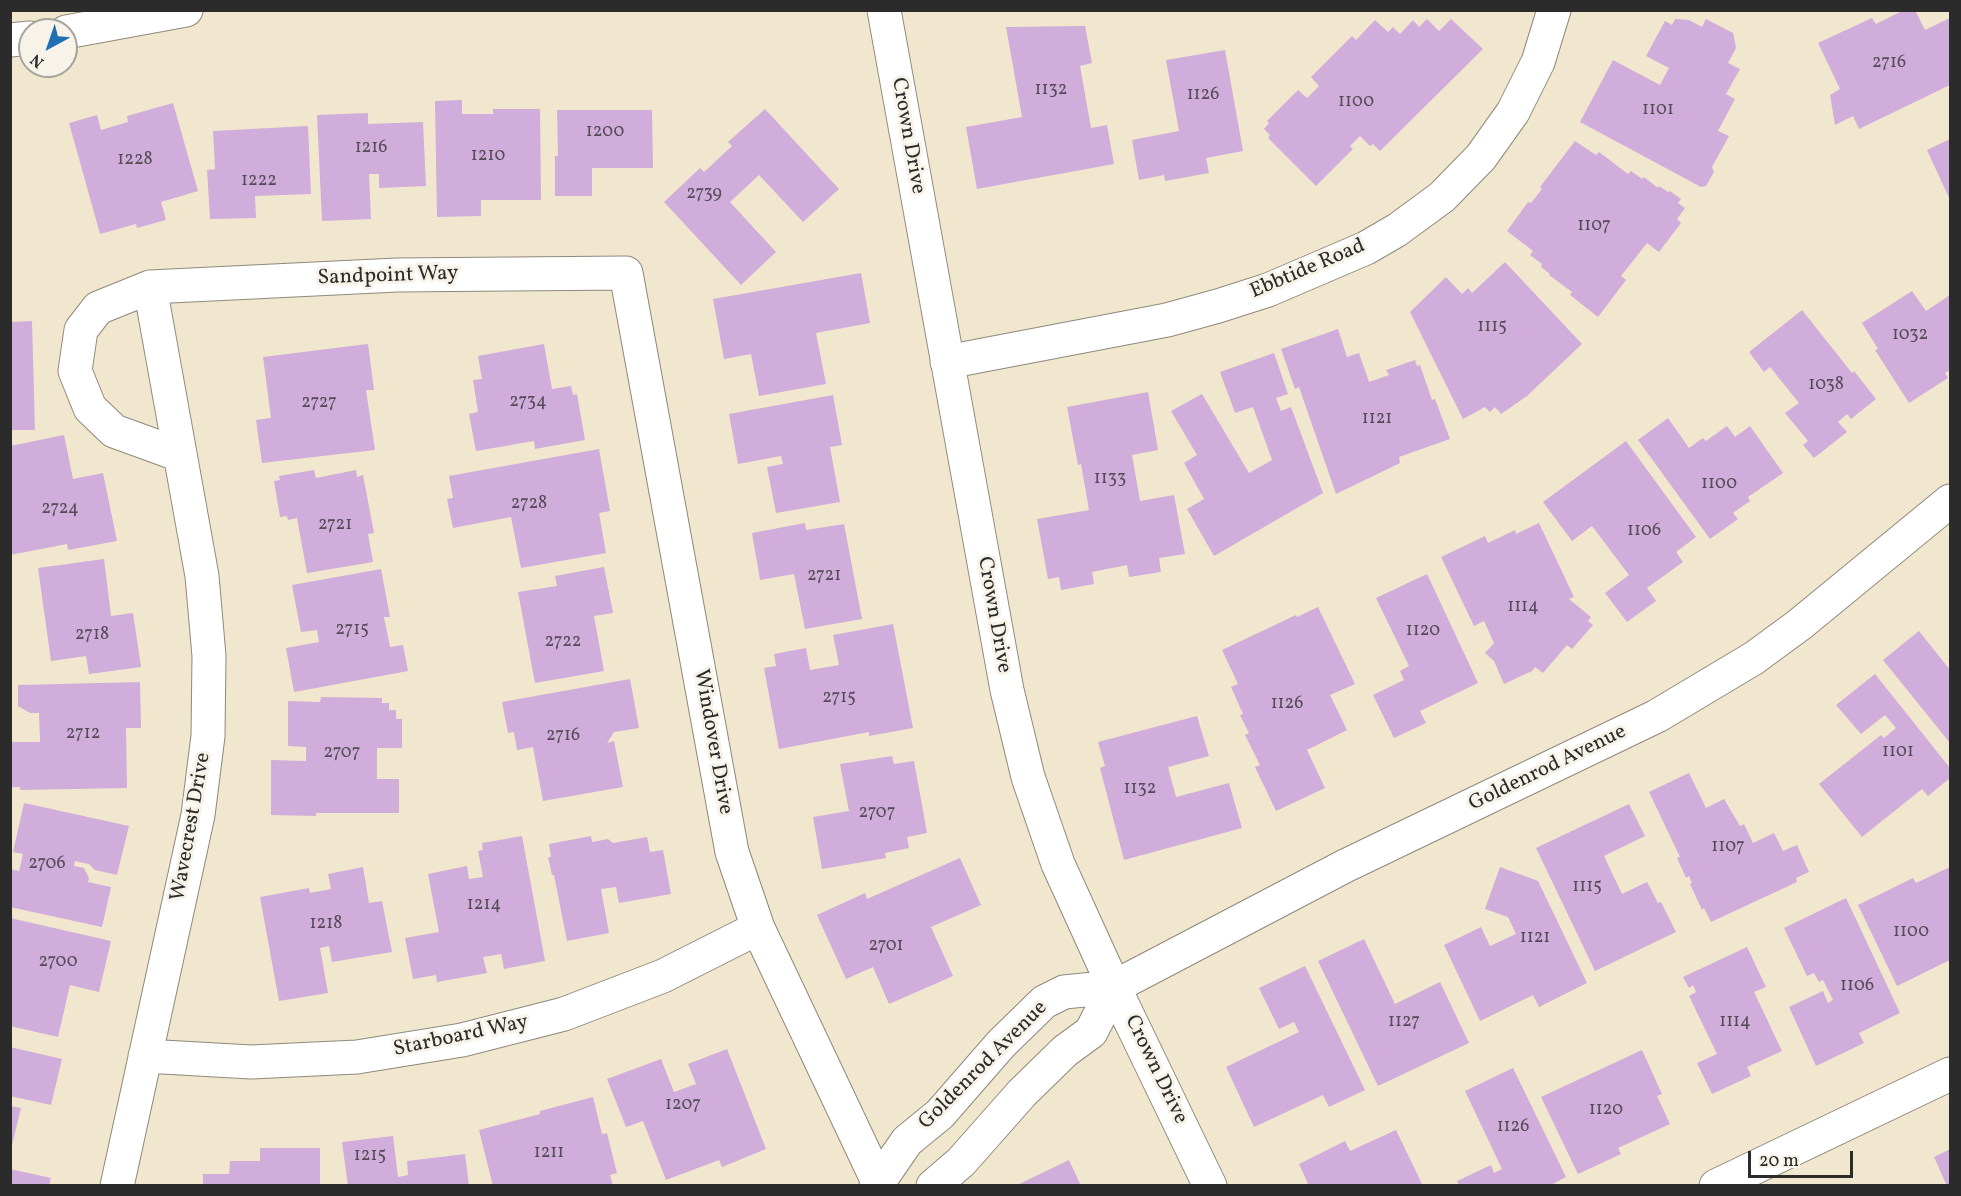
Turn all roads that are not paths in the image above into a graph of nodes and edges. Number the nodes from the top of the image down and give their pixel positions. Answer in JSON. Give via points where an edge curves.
{"nodes":[{"id":1,"x":186,"y":10,"type":"edge"},
{"id":2,"x":884,"y":10,"type":"edge"},
{"id":3,"x":1554,"y":10,"type":"edge"},
{"id":4,"x":78,"y":30,"type":"edge"},
{"id":5,"x":626,"y":273,"type":"joint"},
{"id":6,"x":150,"y":287,"type":"junction"},
{"id":7,"x":947,"y":362,"type":"junction"},
{"id":8,"x":180,"y":455,"type":"junction"},
{"id":9,"x":1950,"y":501,"type":"edge"},
{"id":10,"x":758,"y":928,"type":"junction"},
{"id":11,"x":1114,"y":987,"type":"junction"},
{"id":12,"x":145,"y":1056,"type":"junction"},
{"id":13,"x":1950,"y":1074,"type":"edge"},
{"id":14,"x":117,"y":1185,"type":"edge"},
{"id":15,"x":881,"y":1185,"type":"edge"},
{"id":16,"x":933,"y":1185,"type":"edge"},
{"id":17,"x":1210,"y":1185,"type":"edge"},
{"id":18,"x":1716,"y":1185,"type":"edge"}],
"edges":[{"from":1,"to":4,"type":"street"},
{"from":2,"to":7,"type":"street","name":"Crown Drive"},
{"from":3,"to":7,"type":"street","name":"Ebbtide Road","via":[[1538,62],[1507,121],[1481,157],[1442,197],[1366,248],[1268,290],[1167,320]]},
{"from":5,"to":6,"type":"street","name":"Sandpoint Way","via":[[397,275]]},
{"from":5,"to":10,"type":"street","name":"Windover Drive","via":[[732,852]]},
{"from":6,"to":8,"type":"street","name":"Wavecrest Drive"},
{"from":6,"to":8,"type":"street","name":"Sandpoint Way","via":[[98,308],[81,330],[75,371],[90,408],[114,431]]},
{"from":7,"to":11,"type":"street","name":"Crown Drive","via":[[1007,690],[1028,777],[1058,864]]},
{"from":8,"to":12,"type":"street","name":"Wavecrest Drive","via":[[202,576],[209,656],[208,736],[198,815]]},
{"from":9,"to":11,"type":"street","name":"Goldenrod Avenue","via":[[1799,625],[1706,688],[1607,741],[1346,866]]},
{"from":10,"to":12,"type":"street","name":"Starboard Way","via":[[663,976],[564,1014],[462,1041],[357,1057],[251,1062]]},
{"from":10,"to":15,"type":"street","name":"Windover Drive"},
{"from":11,"to":15,"type":"street","name":"Goldenrod Avenue","via":[[1064,992],[1044,1002],[940,1114],[907,1141]]},
{"from":11,"to":16,"type":"street","via":[[1091,1032],[1065,1051],[961,1162]]},
{"from":11,"to":17,"type":"street","name":"Crown Drive"},
{"from":12,"to":14,"type":"street","name":"Wavecrest Drive"},
{"from":13,"to":18,"type":"street"}]}
